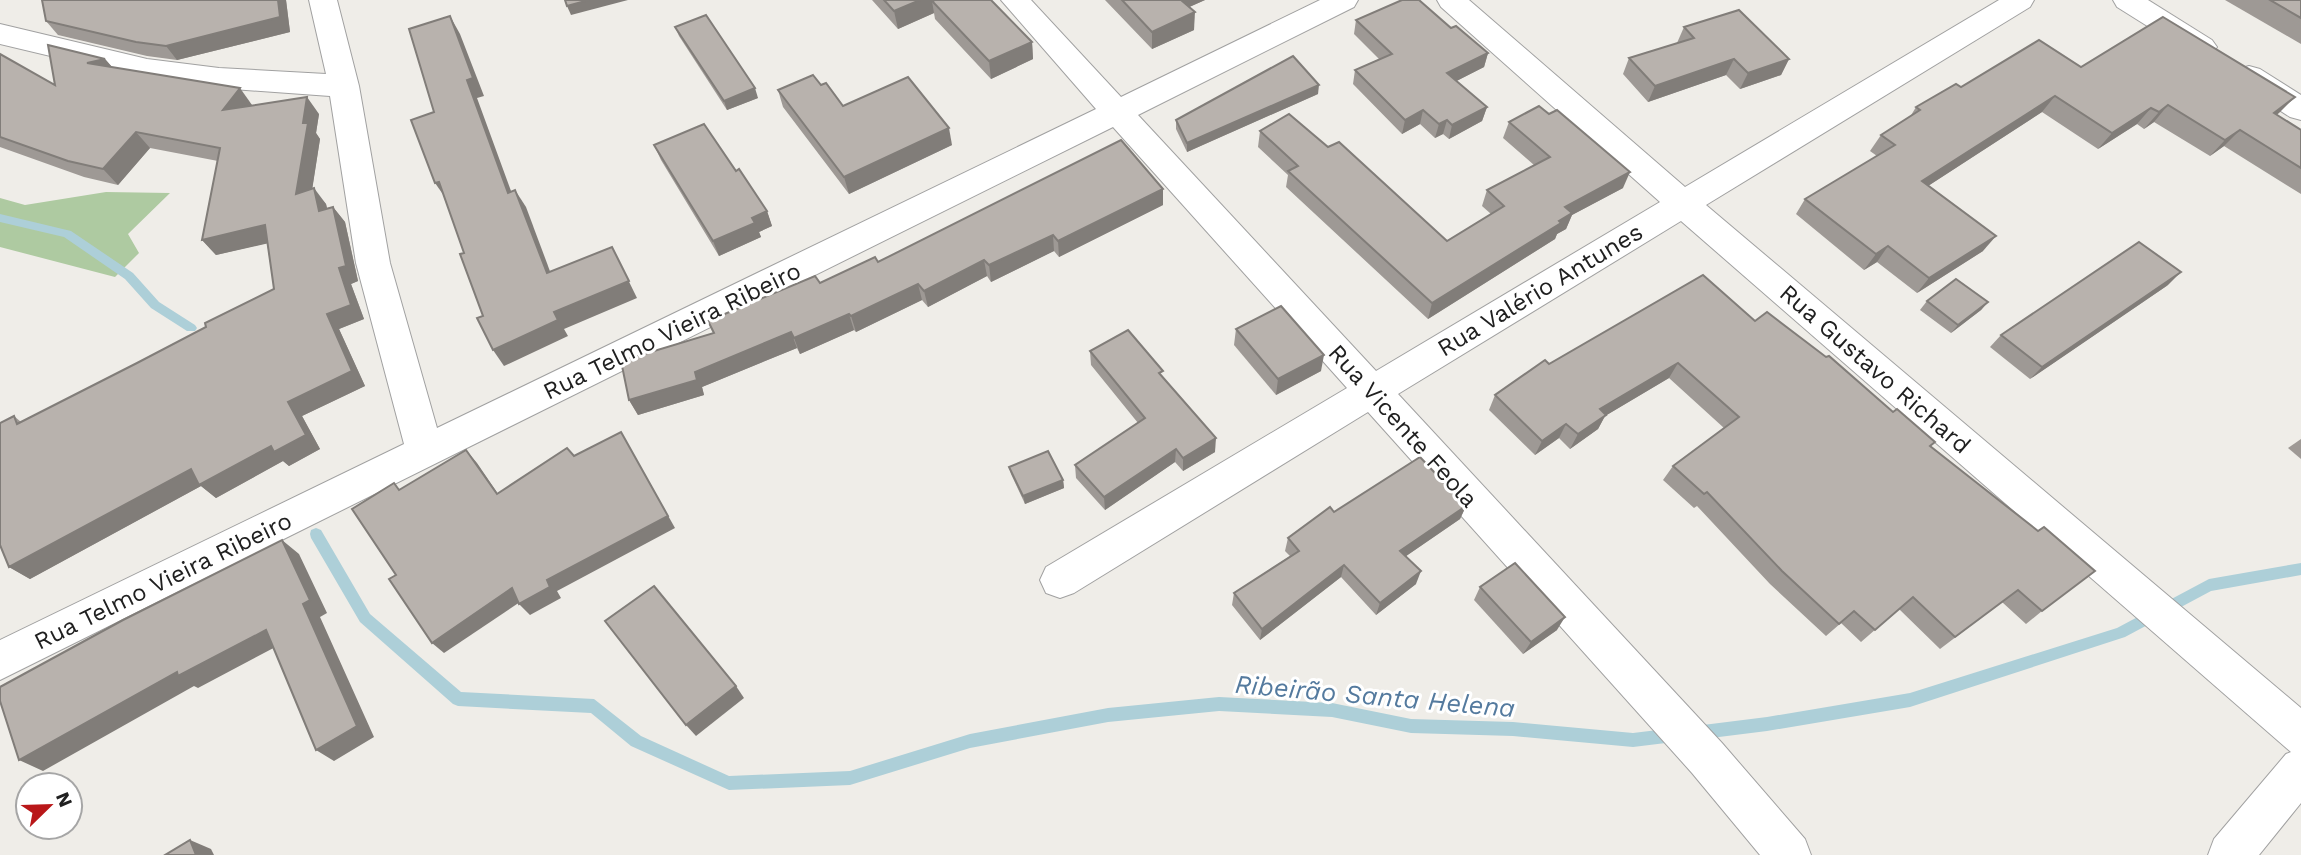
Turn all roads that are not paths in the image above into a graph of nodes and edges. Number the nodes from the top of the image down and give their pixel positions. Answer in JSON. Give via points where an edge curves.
{"nodes":[{"id":1,"x":323,"y":0,"type":"edge"},
{"id":2,"x":1014,"y":0,"type":"edge"},
{"id":3,"x":1344,"y":0,"type":"edge"},
{"id":4,"x":1451,"y":0,"type":"edge"},
{"id":5,"x":2020,"y":0,"type":"edge"},
{"id":6,"x":2127,"y":0,"type":"edge"},
{"id":7,"x":0,"y":34,"type":"edge"},
{"id":8,"x":344,"y":86,"type":"junction"},
{"id":9,"x":2301,"y":109,"type":"edge"},
{"id":10,"x":1118,"y":111,"type":"junction"},
{"id":11,"x":1683,"y":204,"type":"junction"},
{"id":12,"x":1371,"y":392,"type":"junction"},
{"id":13,"x":425,"y":452,"type":"junction"},
{"id":14,"x":1060,"y":580,"type":"dead end"},
{"id":15,"x":0,"y":661,"type":"edge"},
{"id":16,"x":2301,"y":735,"type":"edge"},
{"id":17,"x":2301,"y":769,"type":"edge"},
{"id":18,"x":1789,"y":855,"type":"edge"},
{"id":19,"x":2230,"y":855,"type":"edge"}],
"edges":[{"from":1,"to":8,"type":"street"},
{"from":2,"to":10,"type":"street","name":"Rua Vicente Feola"},
{"from":3,"to":10,"type":"street","name":"Rua Telmo Vieira Ribeiro"},
{"from":4,"to":11,"type":"street","name":"Rua Gustavo Richard"},
{"from":5,"to":11,"type":"street","name":"Rua Valério Antunes"},
{"from":6,"to":9,"type":"street"},
{"from":7,"to":8,"type":"street","via":[[147,69]]},
{"from":8,"to":13,"type":"street","via":[[373,263]]},
{"from":10,"to":12,"type":"street","name":"Rua Vicente Feola"},
{"from":10,"to":13,"type":"street","name":"Rua Telmo Vieira Ribeiro"},
{"from":11,"to":12,"type":"street","name":"Rua Valério Antunes"},
{"from":11,"to":16,"type":"street","name":"Rua Gustavo Richard"},
{"from":12,"to":14,"type":"street","name":"Rua Valério Antunes"},
{"from":12,"to":18,"type":"street","name":"Rua Vicente Feola","via":[[1707,758]]},
{"from":13,"to":15,"type":"street","name":"Rua Telmo Vieira Ribeiro"},
{"from":17,"to":19,"type":"street"}]}
